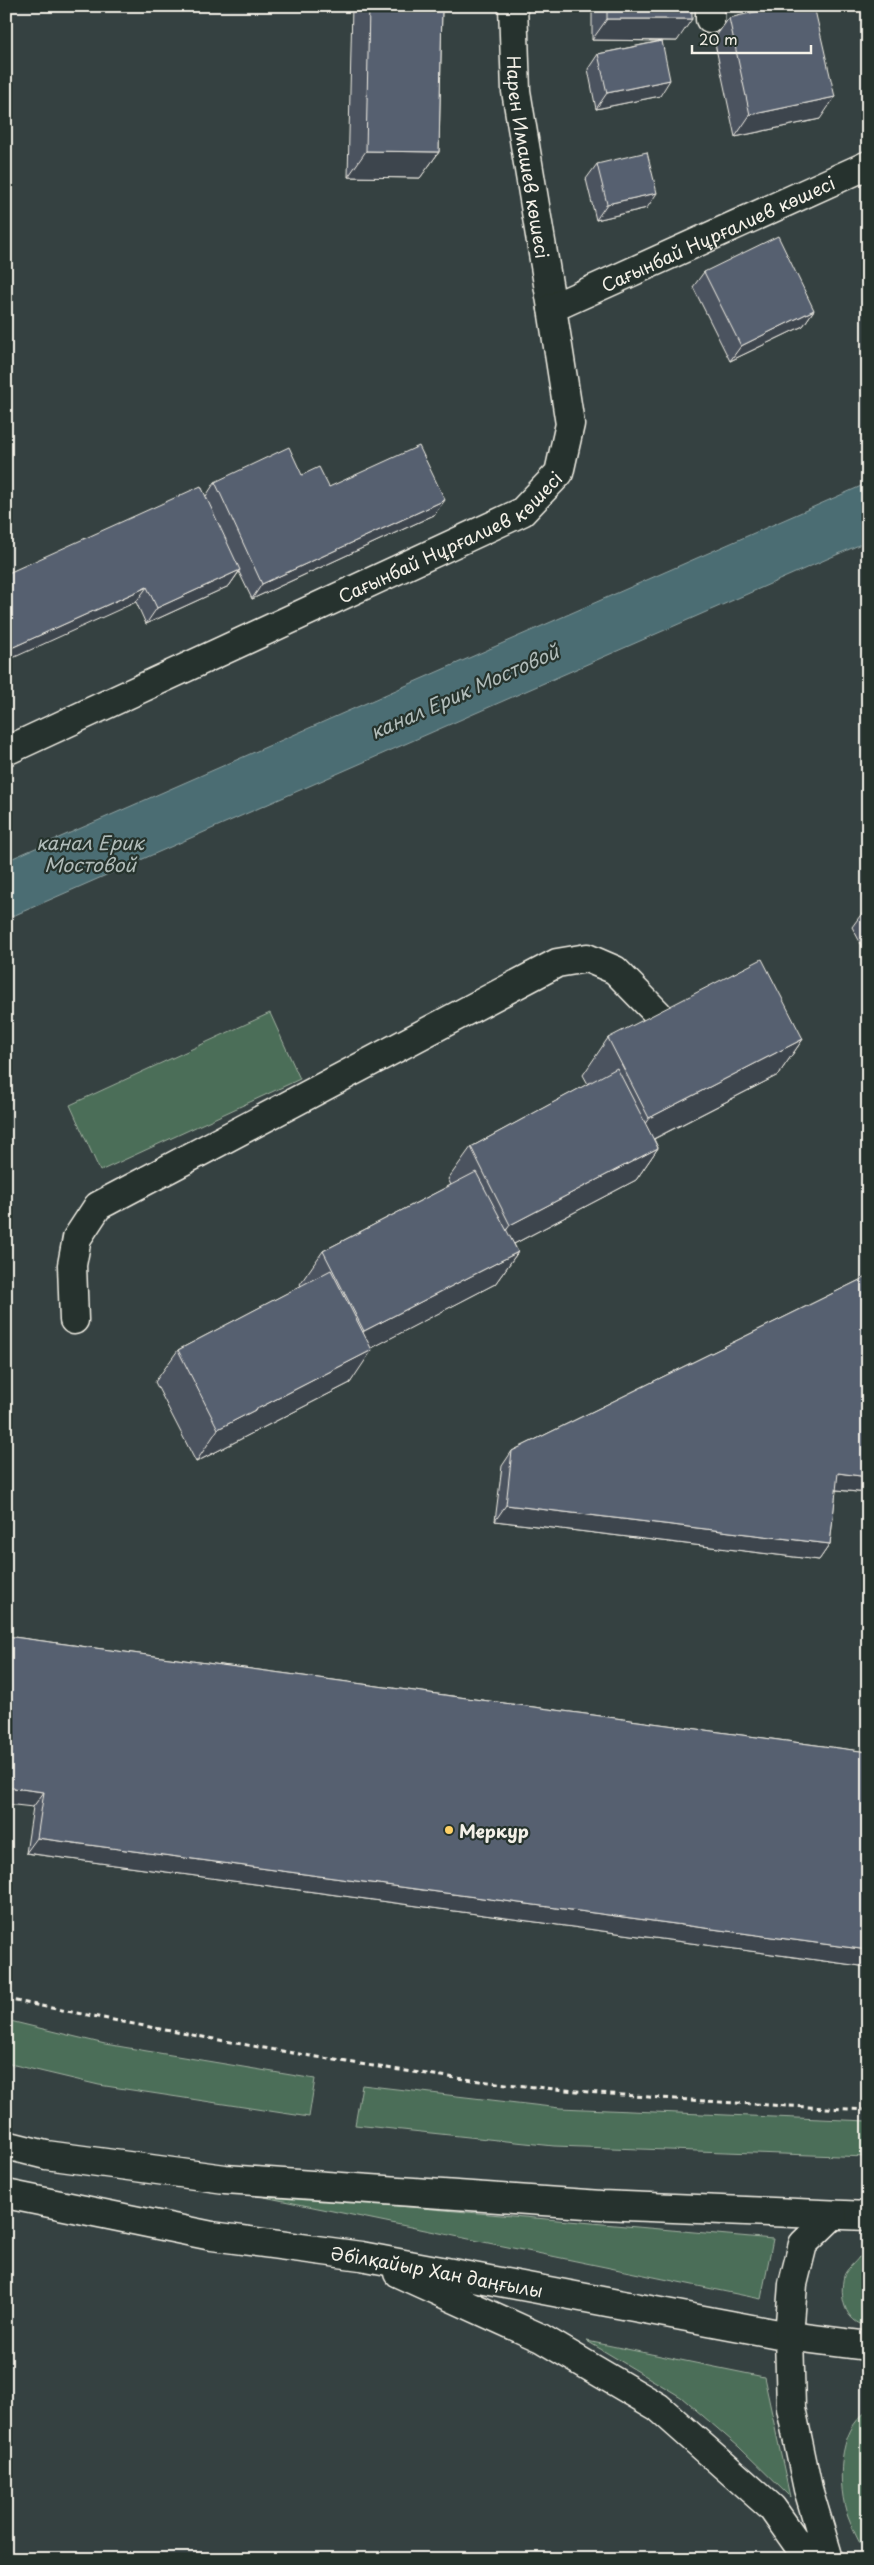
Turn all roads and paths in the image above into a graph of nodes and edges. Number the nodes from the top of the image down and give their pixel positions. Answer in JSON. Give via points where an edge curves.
{"nodes":[{"id":1,"x":513,"y":6,"type":"edge"},
{"id":2,"x":868,"y":165,"type":"edge"},
{"id":3,"x":552,"y":308,"type":"junction"},
{"id":4,"x":6,"y":751,"type":"edge"},
{"id":5,"x":658,"y":1014,"type":"edge"},
{"id":6,"x":74,"y":1320,"type":"dead end"},
{"id":7,"x":6,"y":1999,"type":"edge"},
{"id":8,"x":868,"y":2110,"type":"edge"},
{"id":9,"x":6,"y":2145,"type":"edge"},
{"id":10,"x":6,"y":2194,"type":"edge"},
{"id":11,"x":833,"y":2215,"type":"junction"},
{"id":12,"x":868,"y":2216,"type":"edge"},
{"id":13,"x":361,"y":2256,"type":"junction"},
{"id":14,"x":789,"y":2336,"type":"junction"},
{"id":15,"x":868,"y":2346,"type":"edge"},
{"id":16,"x":808,"y":2559,"type":"edge"},
{"id":17,"x":829,"y":2559,"type":"edge"}],
"edges":[{"from":1,"to":3,"type":"main road","name":"Нарен Имашев көшесi","via":[[516,91]]},
{"from":2,"to":3,"type":"main road","name":"Сағынбай Нұрғалиев көшесі"},
{"from":3,"to":4,"type":"main road","name":"Сағынбай Нұрғалиев көшесі","via":[[570,424],[559,473],[522,512]]},
{"from":5,"to":6,"type":"main road","via":[[615,970],[587,958],[557,963],[98,1206],[77,1238],[72,1265]]},
{"from":7,"to":8,"type":"path","via":[[151,2028],[480,2081],[685,2101]]},
{"from":9,"to":11,"type":"main road","via":[[46,2155],[225,2179],[601,2205]]},
{"from":10,"to":13,"type":"main road","name":"Әбілқайыр Хан даңғылы","via":[[212,2236]]},
{"from":11,"to":12,"type":"main road"},
{"from":11,"to":14,"type":"main road","via":[[803,2244],[793,2284]]},
{"from":13,"to":14,"type":"main road","name":"Әбілқайыр Хан даңғылы"},
{"from":13,"to":16,"type":"main road","via":[[541,2338],[658,2407],[772,2508]]},
{"from":14,"to":15,"type":"main road","name":"Әбілқайыр Хан даңғылы"},
{"from":14,"to":17,"type":"main road","via":[[791,2408],[808,2489]]}]}
